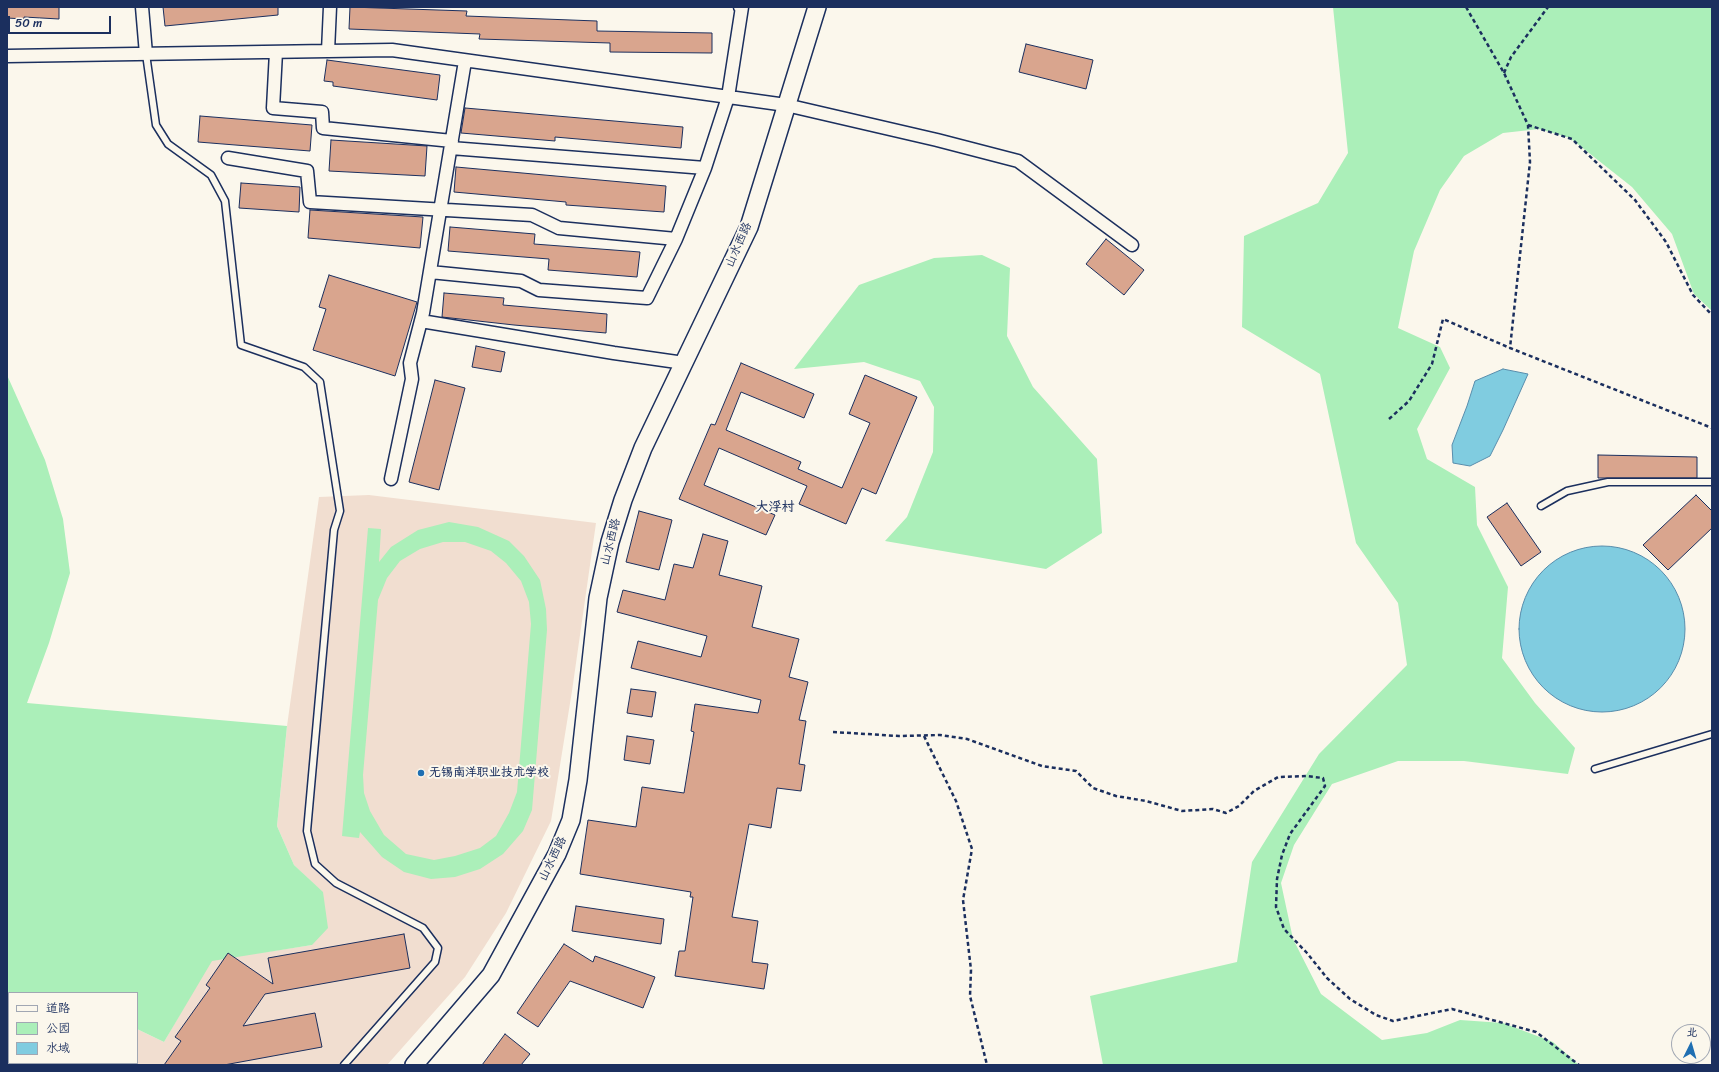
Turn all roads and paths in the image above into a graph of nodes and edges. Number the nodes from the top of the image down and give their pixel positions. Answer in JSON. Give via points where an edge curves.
{"nodes":[{"id":1,"x":142,"y":7,"type":"edge"},
{"id":2,"x":330,"y":7,"type":"edge"},
{"id":3,"x":740,"y":7,"type":"edge"},
{"id":4,"x":817,"y":7,"type":"edge"},
{"id":5,"x":1466,"y":7,"type":"edge"},
{"id":6,"x":1548,"y":7,"type":"edge"},
{"id":7,"x":328,"y":51,"type":"junction"},
{"id":8,"x":276,"y":52,"type":"junction"},
{"id":9,"x":146,"y":54,"type":"junction"},
{"id":10,"x":7,"y":56,"type":"edge"},
{"id":11,"x":465,"y":60,"type":"junction"},
{"id":12,"x":1504,"y":73,"type":"junction"},
{"id":13,"x":728,"y":97,"type":"junction"},
{"id":14,"x":786,"y":105,"type":"junction"},
{"id":15,"x":1528,"y":125,"type":"junction"},
{"id":16,"x":451,"y":144,"type":"junction"},
{"id":17,"x":228,"y":158,"type":"dead end"},
{"id":18,"x":705,"y":168,"type":"junction"},
{"id":19,"x":440,"y":209,"type":"junction"},
{"id":20,"x":676,"y":239,"type":"junction"},
{"id":21,"x":1132,"y":245,"type":"dead end"},
{"id":22,"x":430,"y":272,"type":"junction"},
{"id":23,"x":1712,"y":315,"type":"edge"},
{"id":24,"x":421,"y":321,"type":"junction"},
{"id":25,"x":1510,"y":348,"type":"junction"},
{"id":26,"x":684,"y":363,"type":"junction"},
{"id":27,"x":1389,"y":419,"type":"dead end"},
{"id":28,"x":1712,"y":428,"type":"edge"},
{"id":29,"x":391,"y":478,"type":"dead end"},
{"id":30,"x":1712,"y":482,"type":"edge"},
{"id":31,"x":1541,"y":506,"type":"dead end"},
{"id":32,"x":833,"y":732,"type":"dead end"},
{"id":33,"x":1712,"y":734,"type":"edge"},
{"id":34,"x":924,"y":736,"type":"junction"},
{"id":35,"x":1595,"y":769,"type":"dead end"},
{"id":36,"x":344,"y":1065,"type":"edge"},
{"id":37,"x":414,"y":1065,"type":"edge"},
{"id":38,"x":987,"y":1065,"type":"edge"},
{"id":39,"x":1579,"y":1065,"type":"edge"}],
"edges":[{"from":1,"to":9,"type":"street"},
{"from":2,"to":7,"type":"street"},
{"from":3,"to":13,"type":"street"},
{"from":4,"to":14,"type":"street","name":"山水西路"},
{"from":5,"to":12,"type":"path"},
{"from":6,"to":12,"type":"path","via":[[1511,57]]},
{"from":7,"to":8,"type":"street"},
{"from":7,"to":11,"type":"street","via":[[392,50]]},
{"from":8,"to":9,"type":"street"},
{"from":8,"to":16,"type":"street","via":[[274,108],[322,112],[323,128]]},
{"from":9,"to":10,"type":"street"},
{"from":9,"to":36,"type":"lane","via":[[156,125],[168,144],[211,175],[225,201],[242,345],[304,367],[320,382],[340,511],[334,530],[307,831],[315,864],[336,883],[423,928],[438,948],[435,962]]},
{"from":11,"to":13,"type":"street"},
{"from":11,"to":16,"type":"street"},
{"from":12,"to":15,"type":"path"},
{"from":13,"to":14,"type":"street"},
{"from":13,"to":18,"type":"street"},
{"from":14,"to":21,"type":"street","via":[[1018,161]]},
{"from":14,"to":26,"type":"street","name":"山水西路","via":[[749,227]]},
{"from":15,"to":23,"type":"path","via":[[1572,139],[1635,200],[1666,242],[1693,295]]},
{"from":15,"to":25,"type":"path","via":[[1530,162]]},
{"from":16,"to":18,"type":"street"},
{"from":16,"to":19,"type":"street"},
{"from":17,"to":19,"type":"street","via":[[307,171],[310,202]]},
{"from":18,"to":20,"type":"street"},
{"from":19,"to":20,"type":"street","via":[[532,214],[559,228]]},
{"from":19,"to":22,"type":"street"},
{"from":20,"to":22,"type":"street","via":[[647,298],[539,290],[521,280]]},
{"from":22,"to":24,"type":"street"},
{"from":24,"to":26,"type":"street"},
{"from":24,"to":29,"type":"street","via":[[410,363],[412,379]]},
{"from":25,"to":27,"type":"path","via":[[1443,319],[1432,364],[1409,401]]},
{"from":25,"to":28,"type":"path"},
{"from":26,"to":37,"type":"street","name":"山水西路","via":[[643,448],[610,542],[598,598],[578,780],[571,820],[556,854],[491,975]]},
{"from":30,"to":31,"type":"lane","via":[[1608,482],[1566,491]]},
{"from":32,"to":34,"type":"path"},
{"from":33,"to":35,"type":"lane"},
{"from":34,"to":38,"type":"path","via":[[956,801],[972,849],[963,900],[971,970],[970,996]]},
{"from":34,"to":39,"type":"path","via":[[940,735],[967,739],[1042,766],[1076,771],[1093,788],[1116,796],[1182,811],[1213,809],[1226,813],[1239,806],[1254,791],[1278,777],[1323,778],[1325,786],[1290,834],[1282,855],[1276,879],[1276,907],[1284,929],[1308,953],[1327,978],[1350,999],[1376,1015],[1393,1021],[1452,1009],[1536,1032]]}]}
